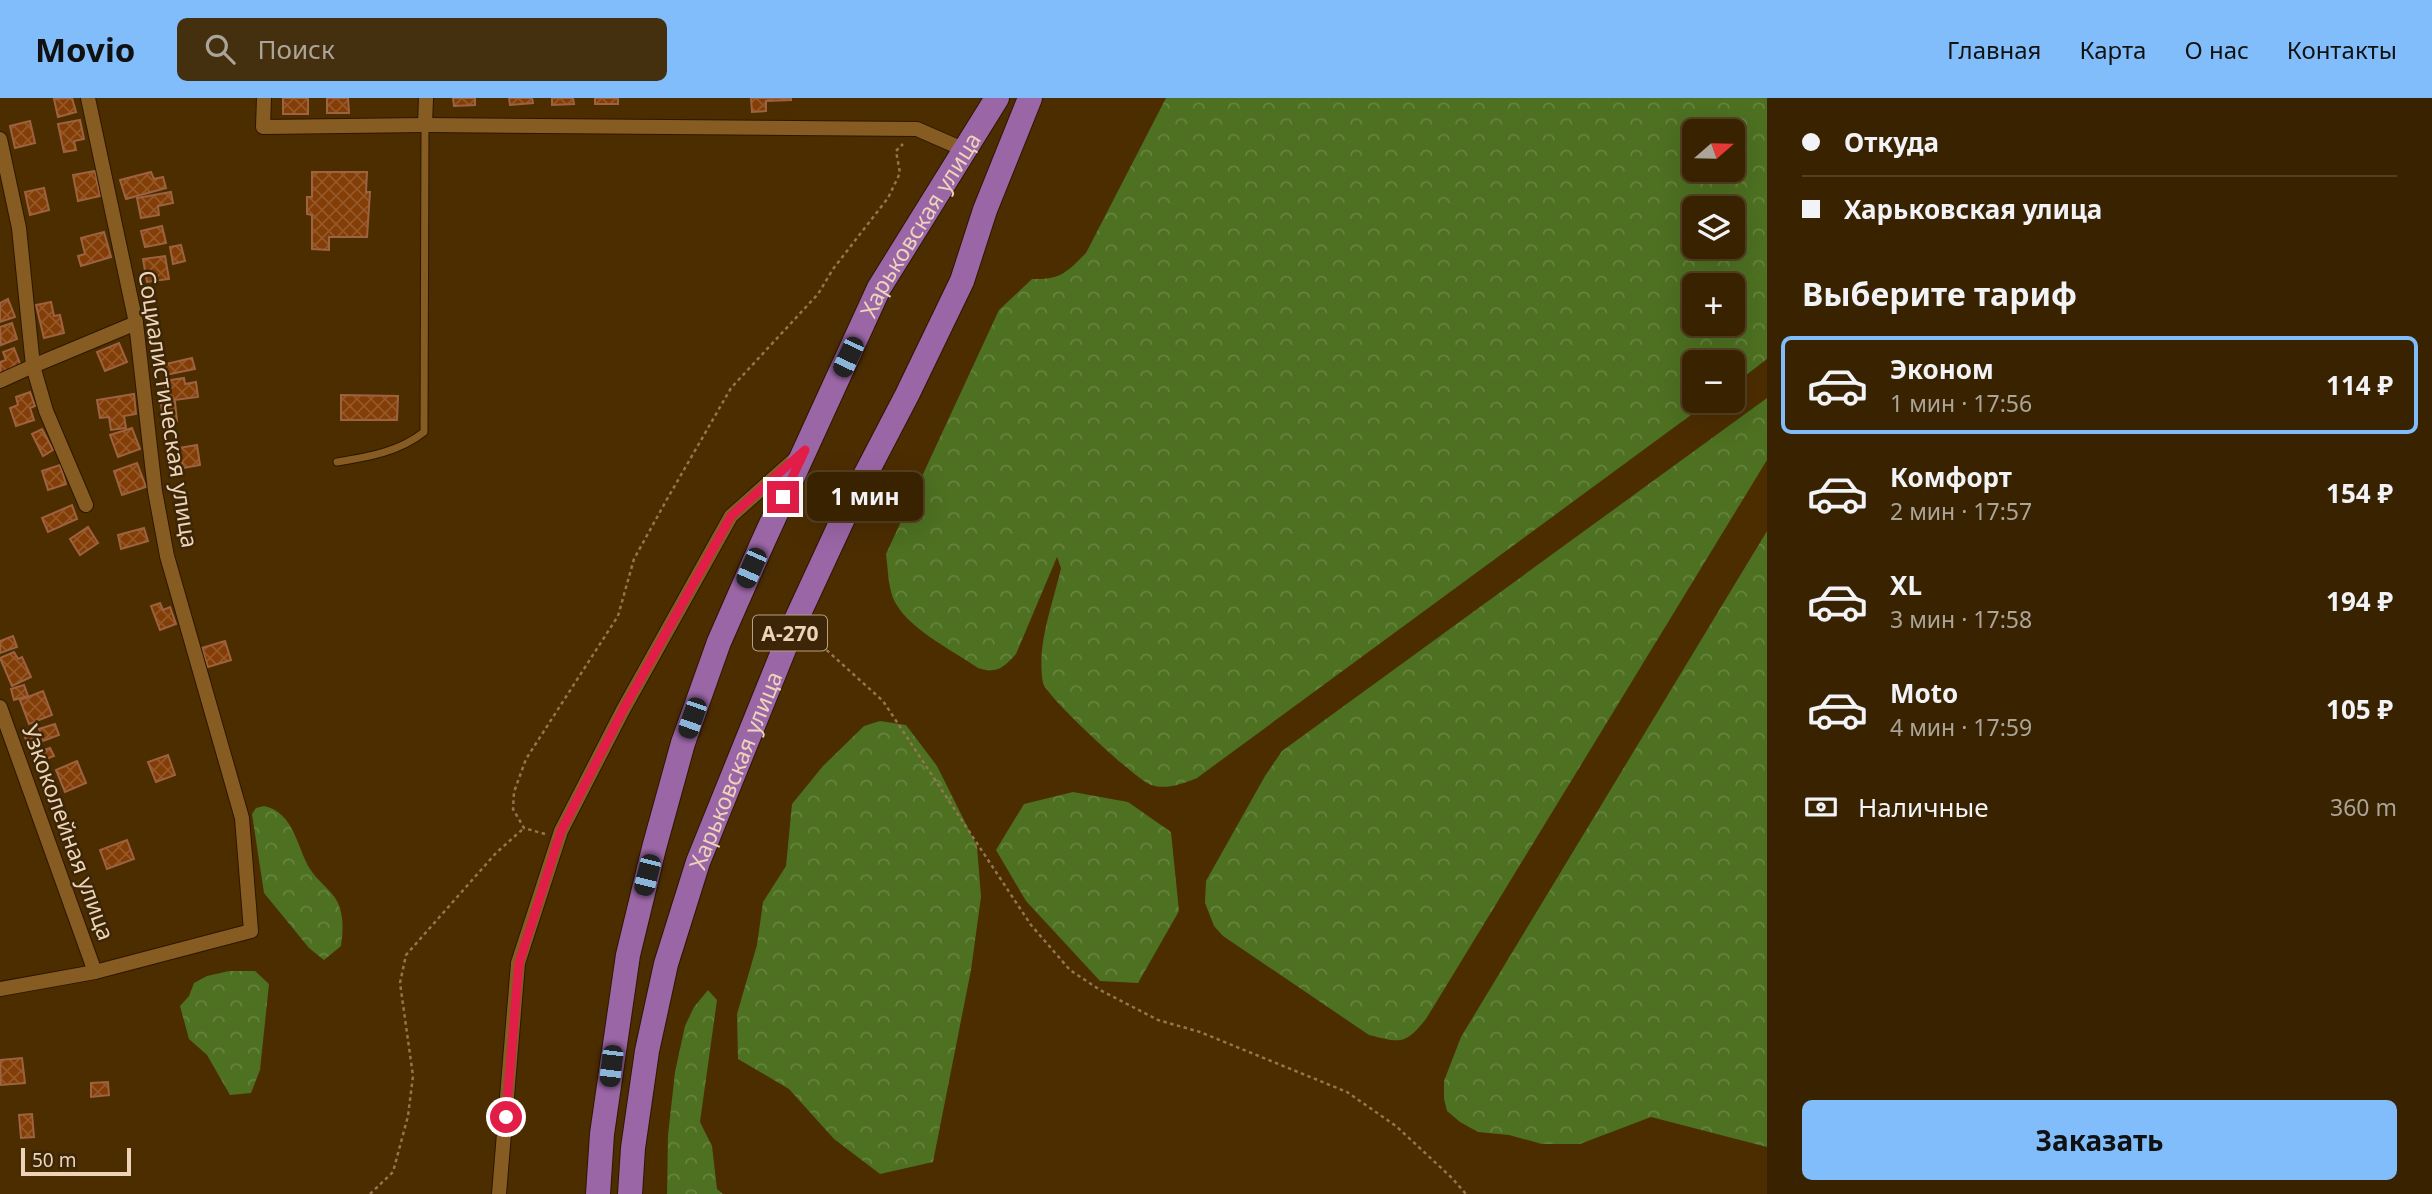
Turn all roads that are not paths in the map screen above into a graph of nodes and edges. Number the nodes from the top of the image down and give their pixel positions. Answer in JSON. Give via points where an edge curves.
{"nodes":[{"id":1,"x":88,"y":98,"type":"edge"},
{"id":2,"x":264,"y":98,"type":"edge"},
{"id":3,"x":426,"y":98,"type":"edge"},
{"id":4,"x":998,"y":98,"type":"edge"},
{"id":5,"x":1030,"y":98,"type":"edge"},
{"id":6,"x":425,"y":125,"type":"junction"},
{"id":7,"x":0,"y":139,"type":"edge"},
{"id":8,"x":965,"y":150,"type":"junction"},
{"id":9,"x":136,"y":323,"type":"junction"},
{"id":10,"x":33,"y":366,"type":"junction"},
{"id":11,"x":0,"y":382,"type":"edge"},
{"id":12,"x":805,"y":450,"type":"junction"},
{"id":13,"x":337,"y":462,"type":"dead end"},
{"id":14,"x":86,"y":505,"type":"dead end"},
{"id":15,"x":0,"y":707,"type":"edge"},
{"id":16,"x":95,"y":972,"type":"junction"},
{"id":17,"x":0,"y":989,"type":"edge"},
{"id":18,"x":499,"y":1194,"type":"edge"},
{"id":19,"x":598,"y":1194,"type":"edge"},
{"id":20,"x":630,"y":1194,"type":"edge"}],
"edges":[{"from":1,"to":9,"type":"street","name":"Социалистическая улица"},
{"from":2,"to":6,"type":"street","via":[[263,127]]},
{"from":3,"to":6,"type":"street"},
{"from":4,"to":8,"type":"highway","name":"Харьковская улица","number":"А-270"},
{"from":5,"to":20,"type":"highway","name":"Харьковская улица","number":"А-270","via":[[962,281],[795,622],[698,862],[666,964],[647,1051]]},
{"from":6,"to":8,"type":"street","via":[[917,129]]},
{"from":6,"to":13,"type":"lane","via":[[424,432],[410,444],[372,457]]},
{"from":7,"to":10,"type":"street","via":[[19,228]]},
{"from":8,"to":12,"type":"highway","name":"Харьковская улица","number":"А-270","via":[[879,288]]},
{"from":9,"to":10,"type":"street"},
{"from":9,"to":16,"type":"street","name":"Социалистическая улица","via":[[167,556],[242,818],[251,931]]},
{"from":10,"to":11,"type":"street"},
{"from":10,"to":14,"type":"street","via":[[46,411]]},
{"from":12,"to":18,"type":"street","via":[[731,516],[558,838],[519,963]]},
{"from":12,"to":19,"type":"highway","name":"Харьковская улица","number":"А-270","via":[[719,642],[683,743],[628,956],[602,1134]]},
{"from":15,"to":16,"type":"street","name":"Узкоколейная улица"},
{"from":16,"to":17,"type":"street"}]}
